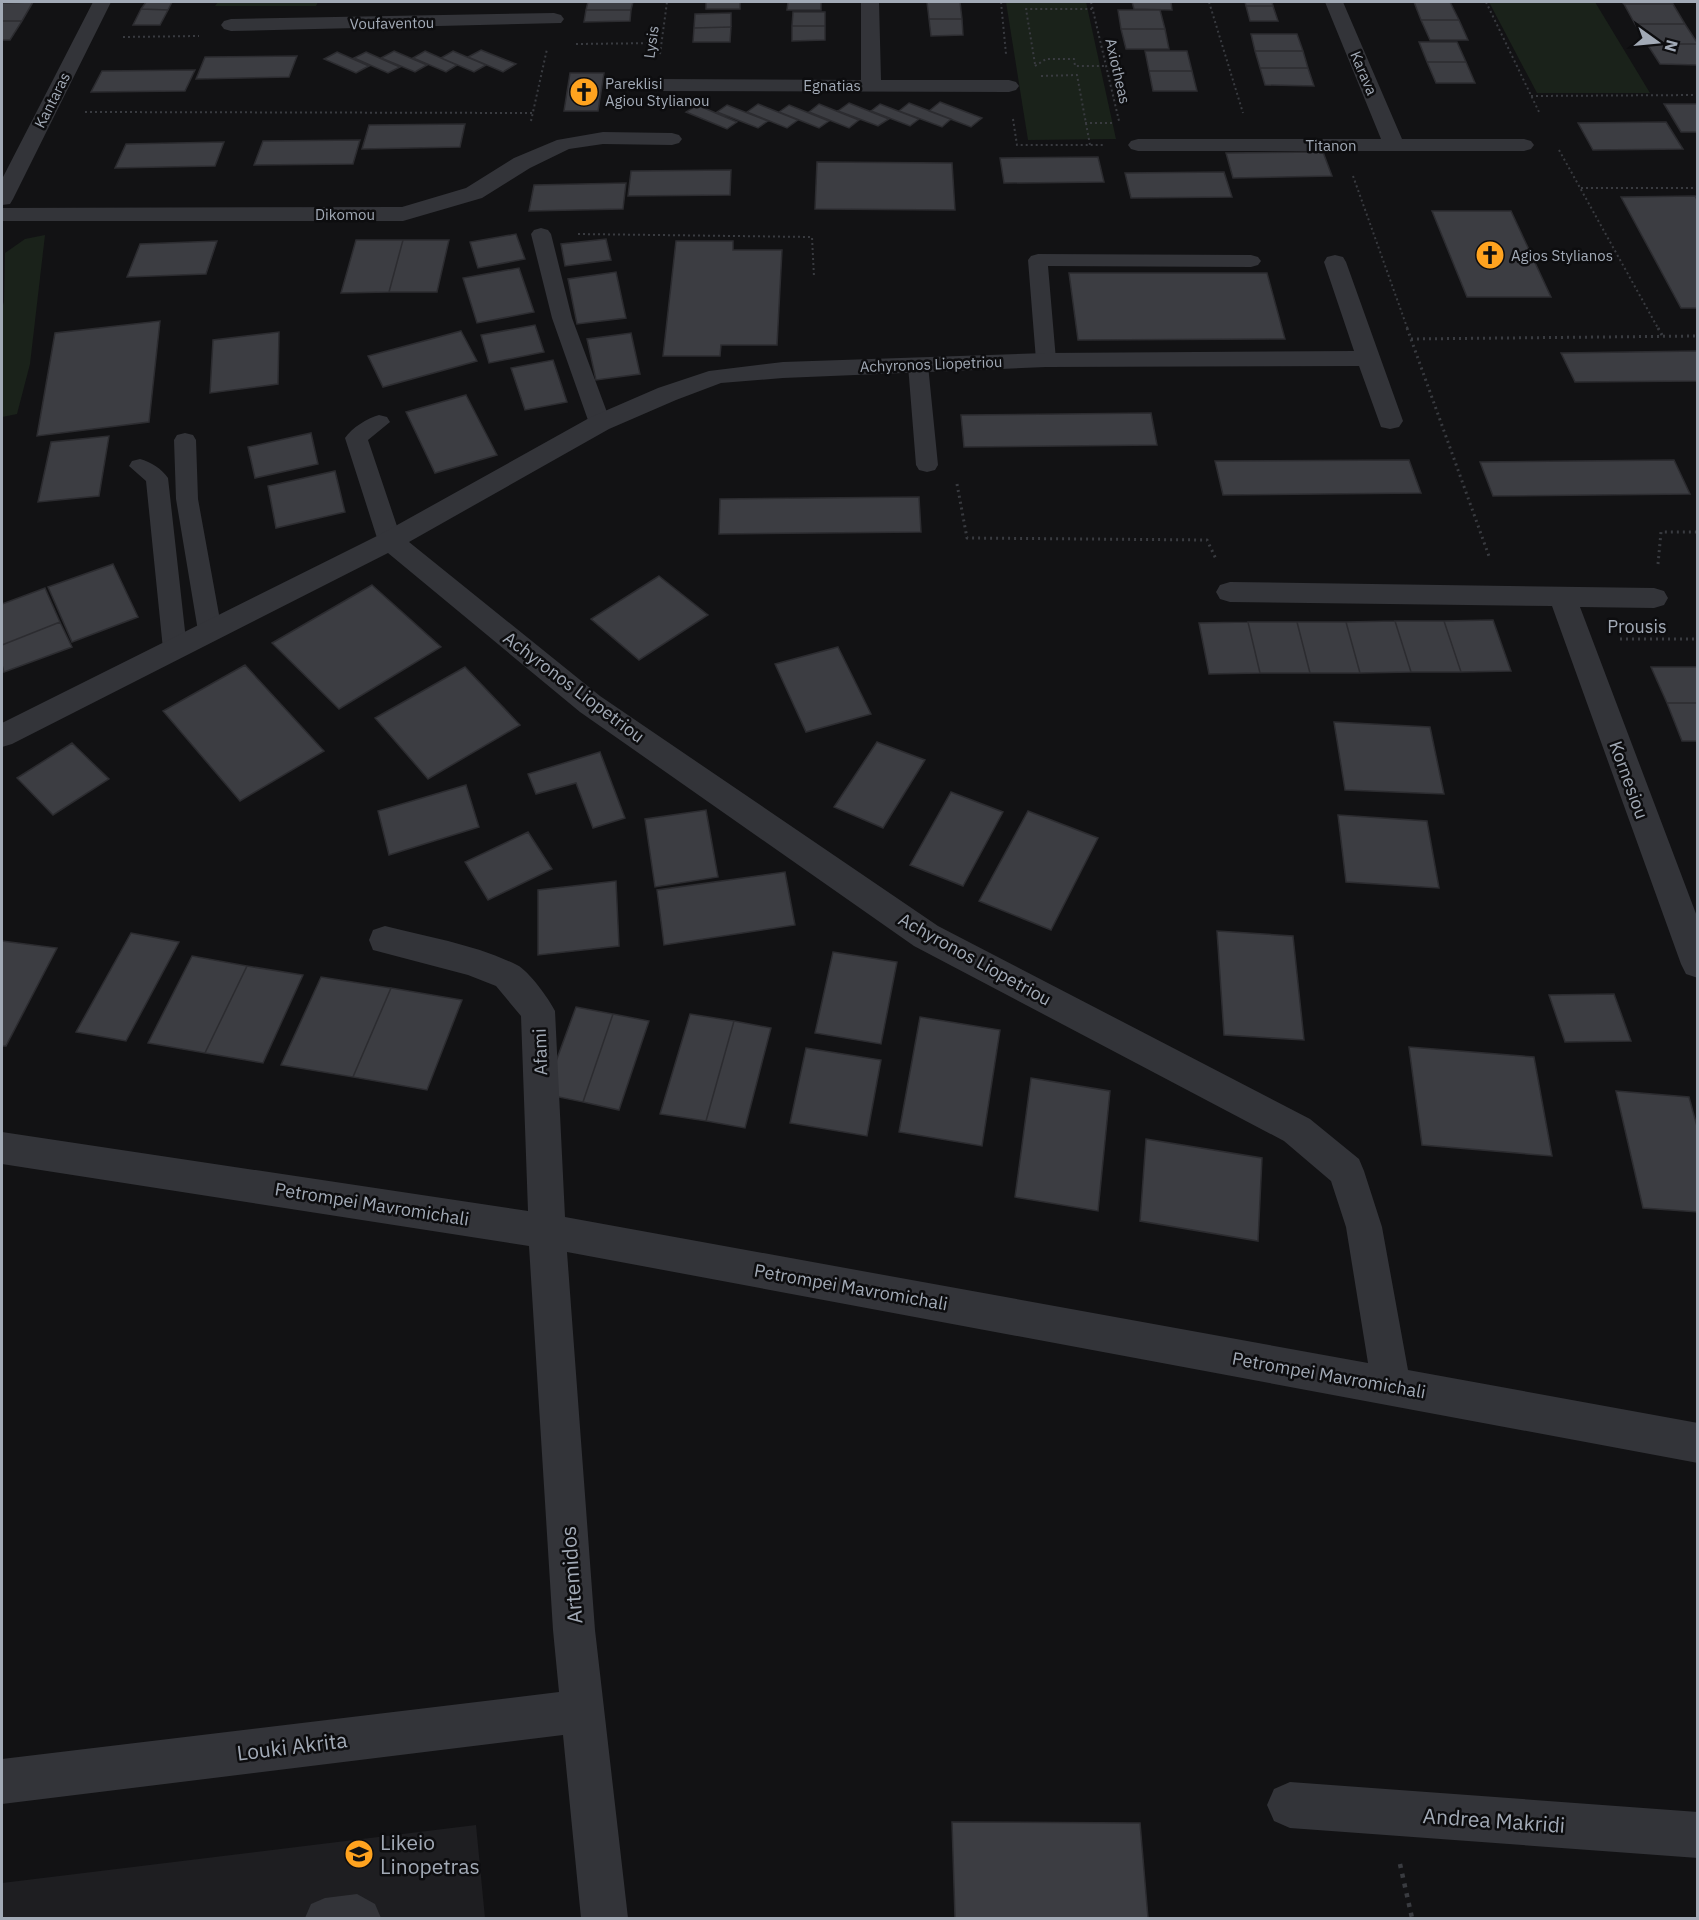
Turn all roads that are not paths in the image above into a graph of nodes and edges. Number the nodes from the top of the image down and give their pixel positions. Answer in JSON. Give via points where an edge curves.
{"nodes":[{"id":1,"x":102,"y":2,"type":"edge"},
{"id":2,"x":441,"y":2,"type":"edge"},
{"id":3,"x":870,"y":2,"type":"edge"},
{"id":4,"x":1334,"y":2,"type":"edge"},
{"id":5,"x":554,"y":19,"type":"road end"},
{"id":6,"x":436,"y":23,"type":"junction"},
{"id":7,"x":231,"y":25,"type":"road end"},
{"id":8,"x":656,"y":84,"type":"road end"},
{"id":9,"x":871,"y":86,"type":"junction"},
{"id":10,"x":1009,"y":86,"type":"dead end"},
{"id":11,"x":672,"y":139,"type":"dead end"},
{"id":12,"x":1138,"y":145,"type":"dead end"},
{"id":13,"x":1394,"y":145,"type":"junction"},
{"id":14,"x":1524,"y":145,"type":"dead end"},
{"id":15,"x":2,"y":199,"type":"edge"},
{"id":16,"x":2,"y":215,"type":"edge"},
{"id":17,"x":541,"y":234,"type":"road end"},
{"id":18,"x":1251,"y":261,"type":"dead end"},
{"id":19,"x":1335,"y":262,"type":"dead end"},
{"id":20,"x":1368,"y":358,"type":"junction"},
{"id":21,"x":1046,"y":360,"type":"junction"},
{"id":22,"x":918,"y":365,"type":"junction"},
{"id":23,"x":1390,"y":421,"type":"dead end"},
{"id":24,"x":379,"y":422,"type":"dead end"},
{"id":25,"x":600,"y":423,"type":"junction"},
{"id":26,"x":185,"y":440,"type":"dead end"},
{"id":27,"x":927,"y":465,"type":"road end"},
{"id":28,"x":140,"y":466,"type":"dead end"},
{"id":29,"x":390,"y":541,"type":"junction"},
{"id":30,"x":1230,"y":592,"type":"road end"},
{"id":31,"x":1562,"y":596,"type":"junction"},
{"id":32,"x":1654,"y":597,"type":"road end"},
{"id":33,"x":210,"y":631,"type":"junction"},
{"id":34,"x":175,"y":649,"type":"junction"},
{"id":35,"x":2,"y":736,"type":"edge"},
{"id":36,"x":1689,"y":922,"type":"edge"},
{"id":37,"x":385,"y":940,"type":"dead end"},
{"id":38,"x":1698,"y":964,"type":"edge"},
{"id":39,"x":2,"y":1148,"type":"edge"},
{"id":40,"x":547,"y":1231,"type":"junction"},
{"id":41,"x":1390,"y":1386,"type":"junction"},
{"id":42,"x":1698,"y":1443,"type":"edge"},
{"id":43,"x":582,"y":1711,"type":"junction"},
{"id":44,"x":2,"y":1782,"type":"edge"},
{"id":45,"x":1290,"y":1805,"type":"dead end"},
{"id":46,"x":1698,"y":1835,"type":"edge"},
{"id":47,"x":325,"y":1918,"type":"edge"},
{"id":48,"x":361,"y":1918,"type":"edge"},
{"id":49,"x":605,"y":1918,"type":"edge"}],
"edges":[{"from":1,"to":15,"type":"street","name":"Kantaras"},
{"from":2,"to":6,"type":"street"},
{"from":3,"to":9,"type":"street"},
{"from":4,"to":13,"type":"street","name":"Karava"},
{"from":5,"to":6,"type":"street","name":"Voufaventou"},
{"from":6,"to":7,"type":"street","name":"Voufaventou"},
{"from":8,"to":9,"type":"street","name":"Egnatias"},
{"from":9,"to":10,"type":"street","name":"Egnatias"},
{"from":11,"to":16,"type":"street","name":"Dikomou","via":[[593,139],[564,144],[474,192],[403,214]]},
{"from":12,"to":13,"type":"street","name":"Titanon"},
{"from":13,"to":14,"type":"street","name":"Titanon"},
{"from":17,"to":25,"type":"lane","via":[[562,318]]},
{"from":18,"to":21,"type":"lane","via":[[1038,260]]},
{"from":19,"to":20,"type":"street"},
{"from":20,"to":21,"type":"street","name":"Achyronos Liopetriou"},
{"from":20,"to":23,"type":"street"},
{"from":21,"to":22,"type":"street","name":"Achyronos Liopetriou"},
{"from":22,"to":25,"type":"street","name":"Achyronos Liopetriou","via":[[718,376]]},
{"from":22,"to":27,"type":"lane"},
{"from":24,"to":29,"type":"lane","via":[[356,438]]},
{"from":25,"to":29,"type":"street","name":"Achyronos Liopetriou"},
{"from":26,"to":33,"type":"lane","via":[[187,500]]},
{"from":28,"to":34,"type":"lane","via":[[157,478]]},
{"from":29,"to":33,"type":"street","name":"Achyronos Liopetriou"},
{"from":29,"to":41,"type":"street","name":"Achyronos Liopetriou","via":[[591,704],[926,936],[1298,1130],[1346,1171],[1364,1227]]},
{"from":30,"to":31,"type":"street"},
{"from":31,"to":32,"type":"street"},
{"from":31,"to":36,"type":"street","name":"Kornesiou"},
{"from":33,"to":34,"type":"street","name":"Achyronos Liopetriou"},
{"from":34,"to":35,"type":"street","name":"Achyronos Liopetriou"},
{"from":36,"to":38,"type":"street","name":"Kornesiou"},
{"from":37,"to":40,"type":"street","name":"Afami","via":[[471,962],[508,976],[538,1011]]},
{"from":39,"to":40,"type":"street","name":"Petrompei Mavromichali"},
{"from":40,"to":41,"type":"street","name":"Petrompei Mavromichali"},
{"from":40,"to":43,"type":"street","name":"Artemidos"},
{"from":41,"to":42,"type":"street","name":"Petrompei Mavromichali"},
{"from":43,"to":44,"type":"street","name":"Louki Akrita"},
{"from":43,"to":49,"type":"street","name":"Artemidos"},
{"from":45,"to":46,"type":"street","name":"Andrea Makridi"},
{"from":47,"to":48,"type":"lane","via":[[357,1914]]}]}
